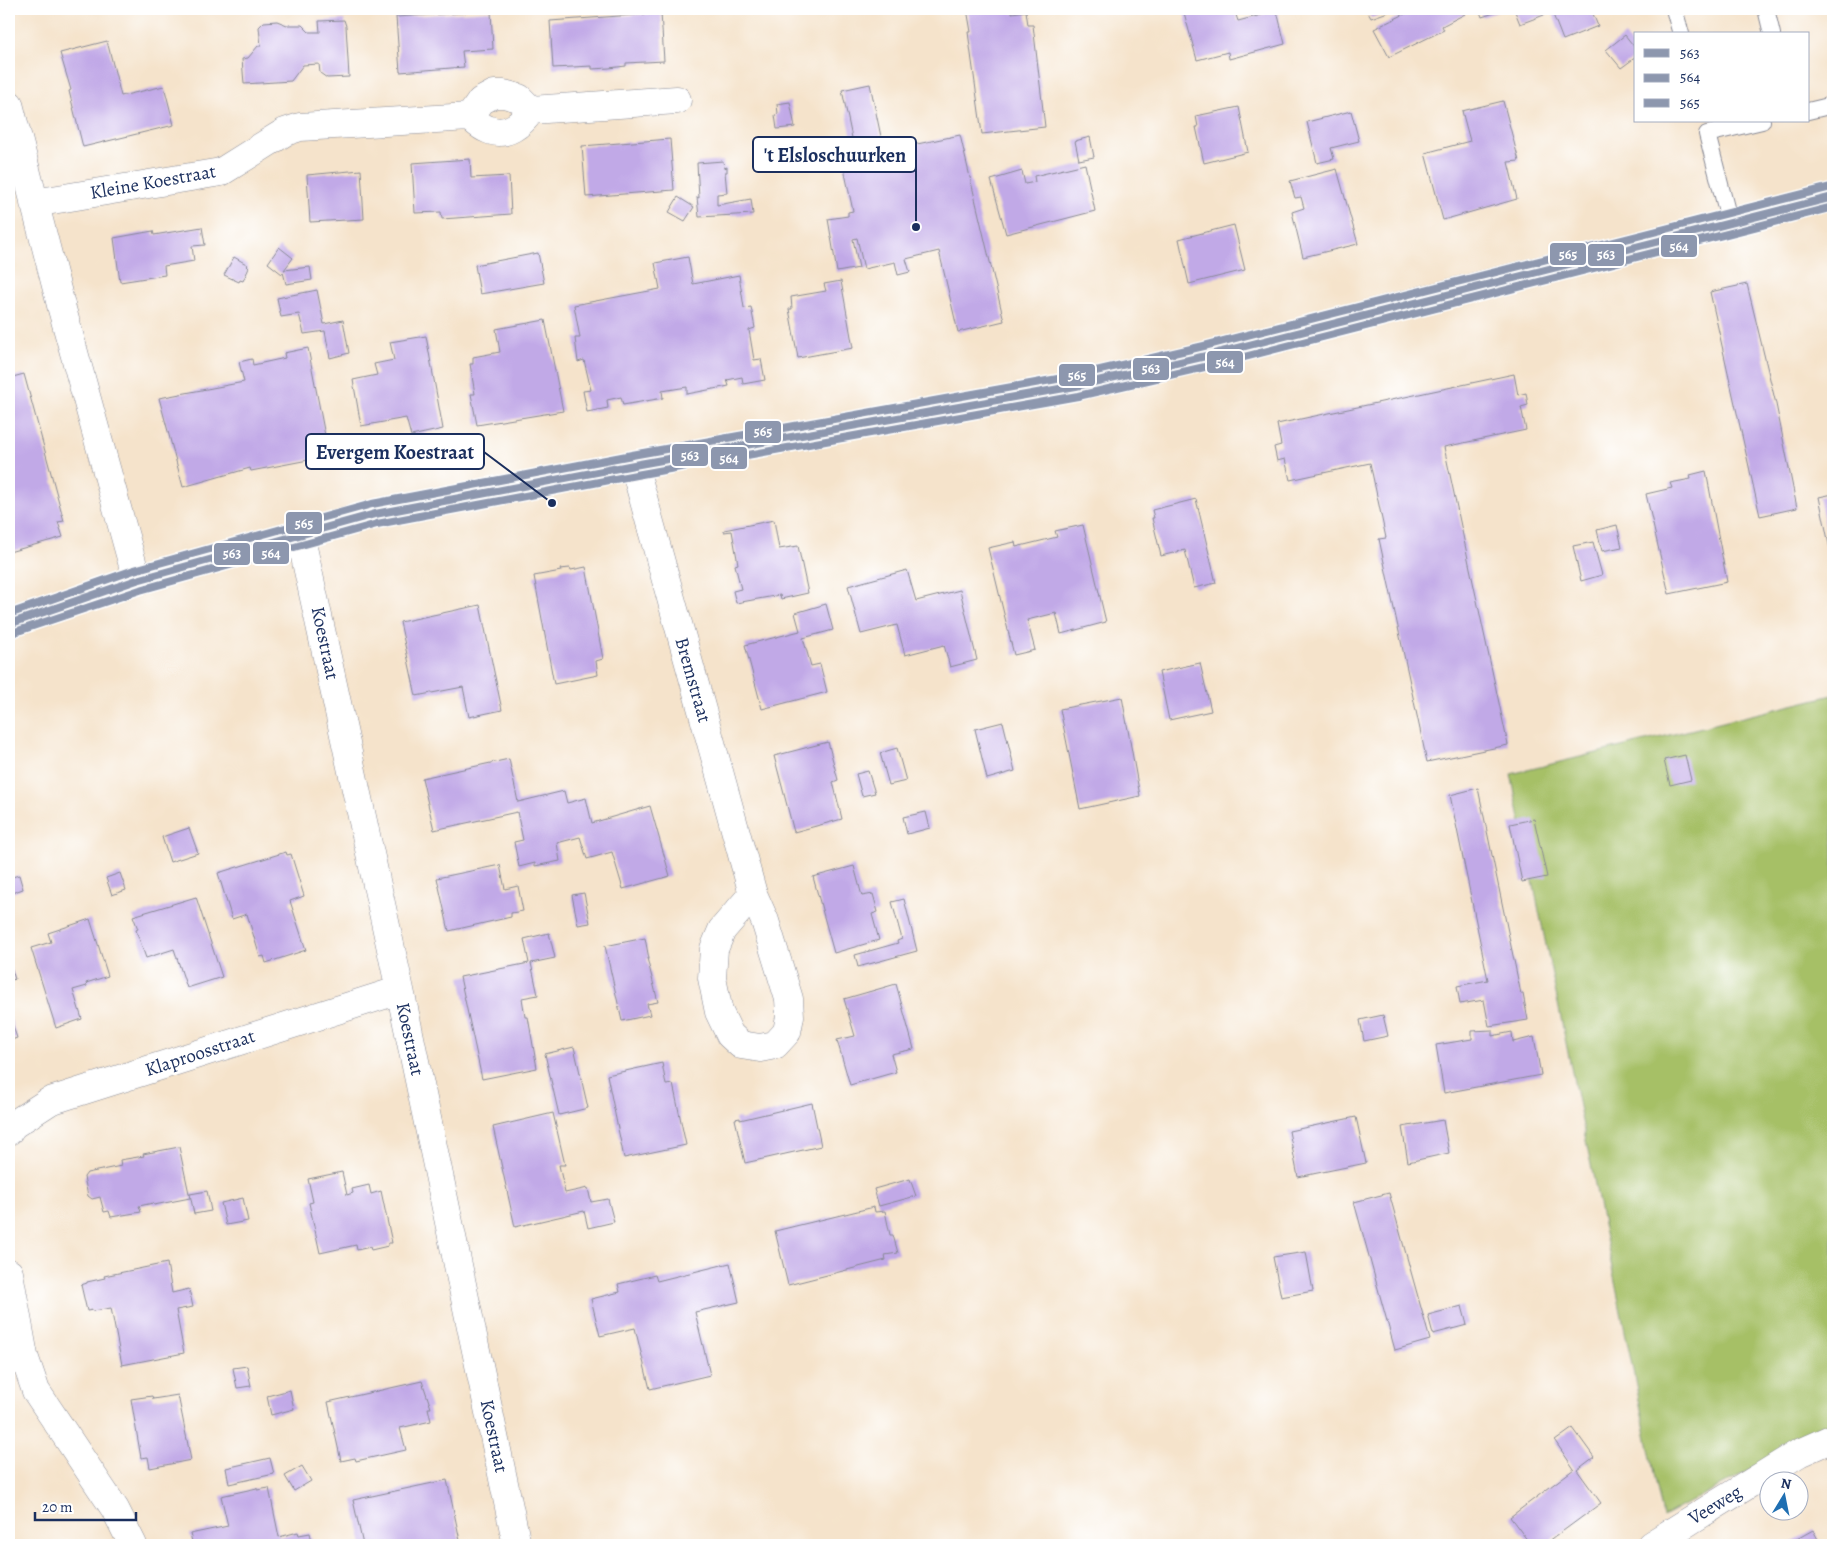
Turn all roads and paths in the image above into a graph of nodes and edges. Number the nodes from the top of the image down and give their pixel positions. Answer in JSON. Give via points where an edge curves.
{"nodes":[{"id":1,"x":1674,"y":9,"type":"edge"},
{"id":2,"x":1766,"y":9,"type":"edge"},
{"id":3,"x":1680,"y":32,"type":"edge"},
{"id":4,"x":1772,"y":32,"type":"edge"},
{"id":5,"x":677,"y":100,"type":"dead end"},
{"id":6,"x":9,"y":104,"type":"edge"},
{"id":7,"x":1833,"y":105,"type":"edge"},
{"id":8,"x":1810,"y":110,"type":"edge"},
{"id":9,"x":1754,"y":122,"type":"edge"},
{"id":10,"x":1706,"y":128,"type":"edge"},
{"id":11,"x":1833,"y":198,"type":"edge"},
{"id":12,"x":34,"y":202,"type":"junction"},
{"id":13,"x":1730,"y":223,"type":"junction"},
{"id":14,"x":634,"y":465,"type":"junction"},
{"id":15,"x":300,"y":534,"type":"junction"},
{"id":16,"x":137,"y":580,"type":"junction"},
{"id":17,"x":9,"y":624,"type":"edge"},
{"id":18,"x":753,"y":894,"type":"junction"},
{"id":19,"x":400,"y":990,"type":"junction"},
{"id":20,"x":9,"y":1131,"type":"edge"},
{"id":21,"x":9,"y":1273,"type":"edge"},
{"id":22,"x":1833,"y":1438,"type":"edge"},
{"id":23,"x":133,"y":1545,"type":"edge"},
{"id":24,"x":517,"y":1545,"type":"edge"},
{"id":25,"x":1651,"y":1545,"type":"edge"}],
"edges":[{"from":1,"to":3,"type":"lane"},
{"from":2,"to":4,"type":"lane"},
{"from":5,"to":12,"type":"street","name":"Kleine Koestraat","via":[[531,110],[519,98],[494,94],[481,101],[470,117],[300,127],[285,132],[221,172]]},
{"from":6,"to":12,"type":"street"},
{"from":7,"to":8,"type":"lane"},
{"from":9,"to":10,"type":"lane"},
{"from":10,"to":13,"type":"lane"},
{"from":11,"to":13,"type":"street"},
{"from":12,"to":16,"type":"street"},
{"from":13,"to":14,"type":"street","via":[[1076,386]]},
{"from":14,"to":15,"type":"street","via":[[375,514]]},
{"from":14,"to":18,"type":"street","name":"Bremstraat"},
{"from":15,"to":16,"type":"street"},
{"from":15,"to":19,"type":"street","name":"Koestraat"},
{"from":16,"to":17,"type":"street"},
{"from":18,"to":18,"type":"street","name":"Bremstraat","via":[[765,921],[789,999],[790,1016],[787,1032],[775,1045],[760,1048],[740,1045],[730,1035],[719,1012],[712,978],[714,949],[722,930]]},
{"from":19,"to":20,"type":"street","name":"Klaproosstraat","via":[[50,1101]]},
{"from":19,"to":24,"type":"street","name":"Koestraat"},
{"from":21,"to":23,"type":"street","via":[[24,1356],[36,1391],[115,1509]]},
{"from":22,"to":25,"type":"street","name":"Veeweg","via":[[1799,1454]]}]}
